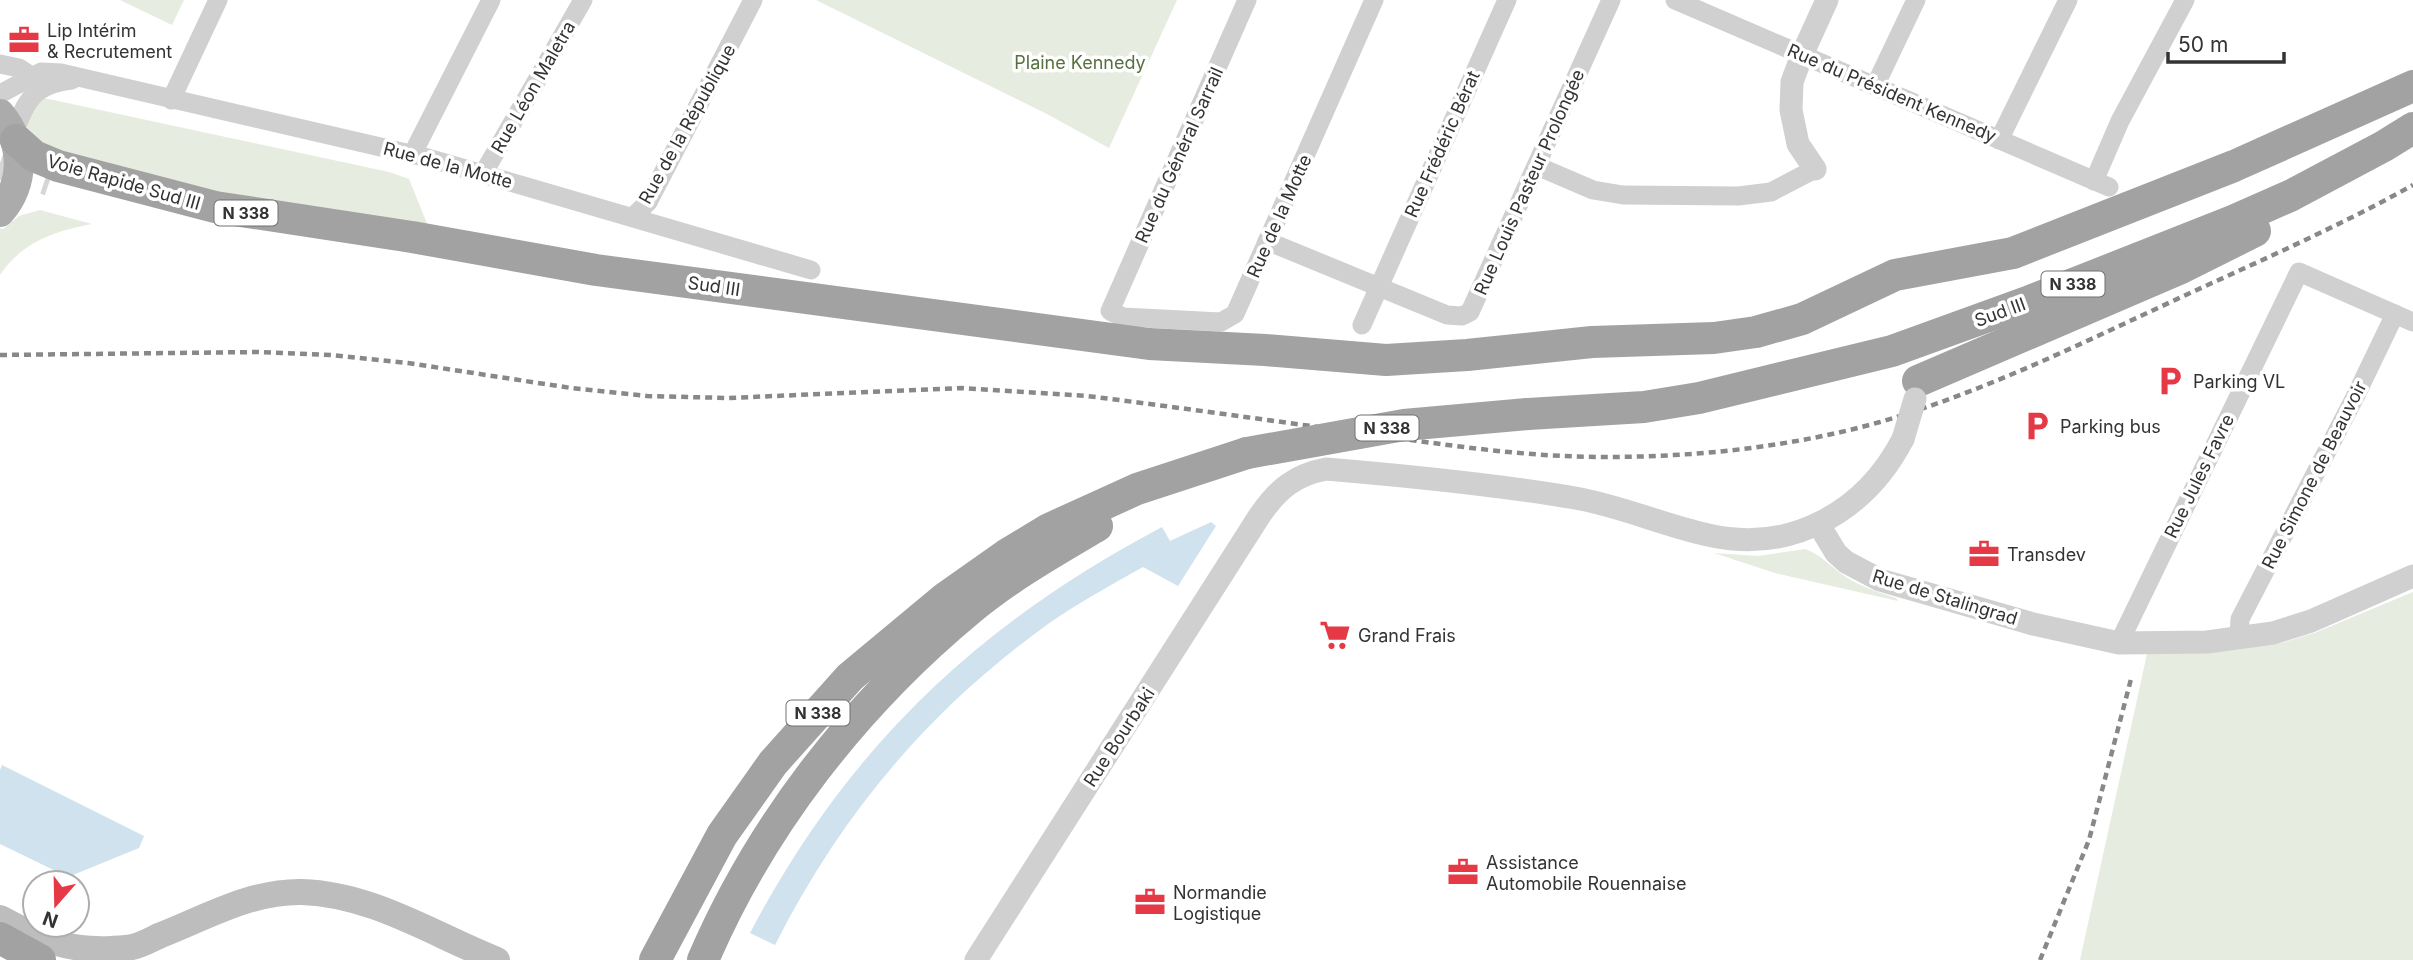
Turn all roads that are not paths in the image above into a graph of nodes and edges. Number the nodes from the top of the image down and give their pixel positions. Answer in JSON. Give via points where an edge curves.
{"nodes":[{"id":1,"x":218,"y":0,"type":"edge"},
{"id":2,"x":491,"y":0,"type":"edge"},
{"id":3,"x":583,"y":0,"type":"edge"},
{"id":4,"x":741,"y":0,"type":"edge"},
{"id":5,"x":754,"y":0,"type":"edge"},
{"id":6,"x":1247,"y":0,"type":"edge"},
{"id":7,"x":1374,"y":0,"type":"edge"},
{"id":8,"x":1507,"y":0,"type":"edge"},
{"id":9,"x":1611,"y":0,"type":"edge"},
{"id":10,"x":1675,"y":0,"type":"edge"},
{"id":11,"x":1827,"y":0,"type":"edge"},
{"id":12,"x":1916,"y":0,"type":"edge"},
{"id":13,"x":2068,"y":0,"type":"edge"},
{"id":14,"x":2185,"y":0,"type":"edge"},
{"id":15,"x":1707,"y":6,"type":"edge"},
{"id":16,"x":1802,"y":55,"type":"junction"},
{"id":17,"x":0,"y":64,"type":"edge"},
{"id":18,"x":31,"y":76,"type":"junction"},
{"id":19,"x":80,"y":79,"type":"junction"},
{"id":20,"x":1875,"y":86,"type":"junction"},
{"id":21,"x":2411,"y":87,"type":"edge"},
{"id":22,"x":0,"y":94,"type":"edge"},
{"id":23,"x":171,"y":100,"type":"junction"},
{"id":24,"x":2413,"y":128,"type":"edge"},
{"id":25,"x":10,"y":130,"type":"edge"},
{"id":26,"x":1999,"y":139,"type":"junction"},
{"id":27,"x":2384,"y":146,"type":"junction"},
{"id":28,"x":412,"y":155,"type":"junction"},
{"id":29,"x":1537,"y":166,"type":"junction"},
{"id":30,"x":1815,"y":169,"type":"joint"},
{"id":31,"x":483,"y":174,"type":"junction"},
{"id":32,"x":50,"y":180,"type":"tunnel mouth"},
{"id":33,"x":0,"y":212,"type":"edge"},
{"id":34,"x":633,"y":218,"type":"junction"},
{"id":35,"x":1267,"y":241,"type":"junction"},
{"id":36,"x":487,"y":251,"type":"junction"},
{"id":37,"x":811,"y":270,"type":"dead end"},
{"id":38,"x":1377,"y":287,"type":"junction"},
{"id":39,"x":1110,"y":311,"type":"joint"},
{"id":40,"x":2404,"y":318,"type":"edge"},
{"id":41,"x":1362,"y":325,"type":"dead end"},
{"id":42,"x":1916,"y":390,"type":"joint"},
{"id":43,"x":1247,"y":453,"type":"junction"},
{"id":44,"x":1819,"y":525,"type":"junction"},
{"id":45,"x":2413,"y":576,"type":"edge"},
{"id":46,"x":2239,"y":638,"type":"junction"},
{"id":47,"x":2119,"y":643,"type":"junction"},
{"id":48,"x":0,"y":918,"type":"edge"},
{"id":49,"x":0,"y":939,"type":"edge"},
{"id":50,"x":40,"y":960,"type":"edge"},
{"id":51,"x":496,"y":960,"type":"edge"},
{"id":52,"x":654,"y":960,"type":"edge"},
{"id":53,"x":703,"y":960,"type":"edge"},
{"id":54,"x":976,"y":960,"type":"edge"}],
"edges":[{"from":1,"to":23,"type":"street"},
{"from":2,"to":28,"type":"street"},
{"from":3,"to":31,"type":"street","name":"Rue Léon Maletra"},
{"from":4,"to":34,"type":"street","name":"Rue de la République","via":[[638,197]]},
{"from":5,"to":34,"type":"street","name":"Rue de la République","via":[[648,202]]},
{"from":6,"to":39,"type":"street","name":"Rue du Général Sarrail"},
{"from":7,"to":35,"type":"street","name":"Rue de la Motte"},
{"from":8,"to":38,"type":"street","name":"Rue Frédéric Bérat"},
{"from":9,"to":29,"type":"street","name":"Rue Louis Pasteur Prolongée"},
{"from":10,"to":15,"type":"street","name":"Rue du Président Kennedy"},
{"from":11,"to":16,"type":"street"},
{"from":12,"to":20,"type":"street"},
{"from":13,"to":26,"type":"street"},
{"from":14,"to":26,"type":"street","name":"Rue du Président Kennedy","via":[[2120,121],[2101,184]]},
{"from":15,"to":16,"type":"street","name":"Rue du Président Kennedy"},
{"from":16,"to":20,"type":"street","name":"Rue du Président Kennedy"},
{"from":16,"to":30,"type":"street","via":[[1792,82],[1791,110],[1798,144]]},
{"from":17,"to":18,"type":"street","name":"Rue de la Motte"},
{"from":18,"to":19,"type":"street","name":"Rue de la Motte","via":[[50,71]]},
{"from":18,"to":22,"type":"street","name":"Rue de la Motte"},
{"from":19,"to":23,"type":"street","name":"Rue de la Motte"},
{"from":19,"to":25,"type":"street","name":"Rue de la Motte","via":[[50,84],[34,93]]},
{"from":20,"to":26,"type":"street","name":"Rue du Président Kennedy"},
{"from":21,"to":36,"type":"highway","name":"Sud III","number":"N 338","via":[[2234,166],[2012,253],[1895,275],[1802,318],[1714,338],[1592,342],[1386,360],[1149,344],[596,270]]},
{"from":23,"to":28,"type":"street","name":"Rue de la Motte"},
{"from":24,"to":27,"type":"highway","name":"Sud III","number":"N 338"},
{"from":25,"to":33,"type":"main road","via":[[19,173]]},
{"from":25,"to":36,"type":"highway","name":"Voie Rapide Sud III","number":"N 338","via":[[34,156],[58,166],[174,198],[253,215]]},
{"from":27,"to":42,"type":"highway","via":[[2337,186],[2236,242]]},
{"from":27,"to":43,"type":"highway","name":"Sud III","number":"N 338","bridge":true,"via":[[2233,221],[1892,351],[1644,407],[1404,425]]},
{"from":28,"to":31,"type":"street","name":"Rue de la Motte"},
{"from":29,"to":30,"type":"street","via":[[1592,190],[1623,195],[1771,192]]},
{"from":29,"to":38,"type":"street","name":"Rue Louis Pasteur Prolongée","via":[[1470,312],[1447,315]]},
{"from":31,"to":34,"type":"street","name":"Rue de la Motte"},
{"from":32,"to":36,"type":"highway","via":[[158,212],[258,231],[474,260]]},
{"from":34,"to":37,"type":"street","name":"Rue de la Motte"},
{"from":35,"to":38,"type":"street"},
{"from":35,"to":39,"type":"street","name":"Rue de la Motte","via":[[1235,314],[1221,322],[1123,317]]},
{"from":38,"to":41,"type":"street","name":"Rue Frédéric Bérat"},
{"from":40,"to":46,"type":"street","name":"Rue Simone de Beauvoir","via":[[2356,395],[2240,620]]},
{"from":40,"to":47,"type":"street","name":"Rue Jules Favre","via":[[2299,272]]},
{"from":42,"to":44,"type":"street","bridge":true,"via":[[1903,439],[1886,468],[1845,508]]},
{"from":43,"to":52,"type":"highway","number":"N 338","via":[[1137,489],[1049,529],[945,597],[850,677],[773,763],[722,835]]},
{"from":43,"to":53,"type":"highway","via":[[1122,512],[1049,555],[970,610],[898,674],[787,808],[741,880]]},
{"from":44,"to":47,"type":"street","name":"Rue de Stalingrad","via":[[1836,553],[1880,580],[2033,624]]},
{"from":44,"to":54,"type":"street","name":"Rue Bourbaki","via":[[1768,537],[1726,538],[1558,495],[1326,468],[1295,478],[1279,490],[1261,515]]},
{"from":45,"to":46,"type":"street","name":"Rue de Stalingrad","via":[[2311,621]]},
{"from":46,"to":47,"type":"street","name":"Rue de Stalingrad"},
{"from":48,"to":51,"type":"main road","via":[[71,948],[131,948],[236,903],[267,895],[330,894],[436,932]]},
{"from":49,"to":50,"type":"highway"}]}
